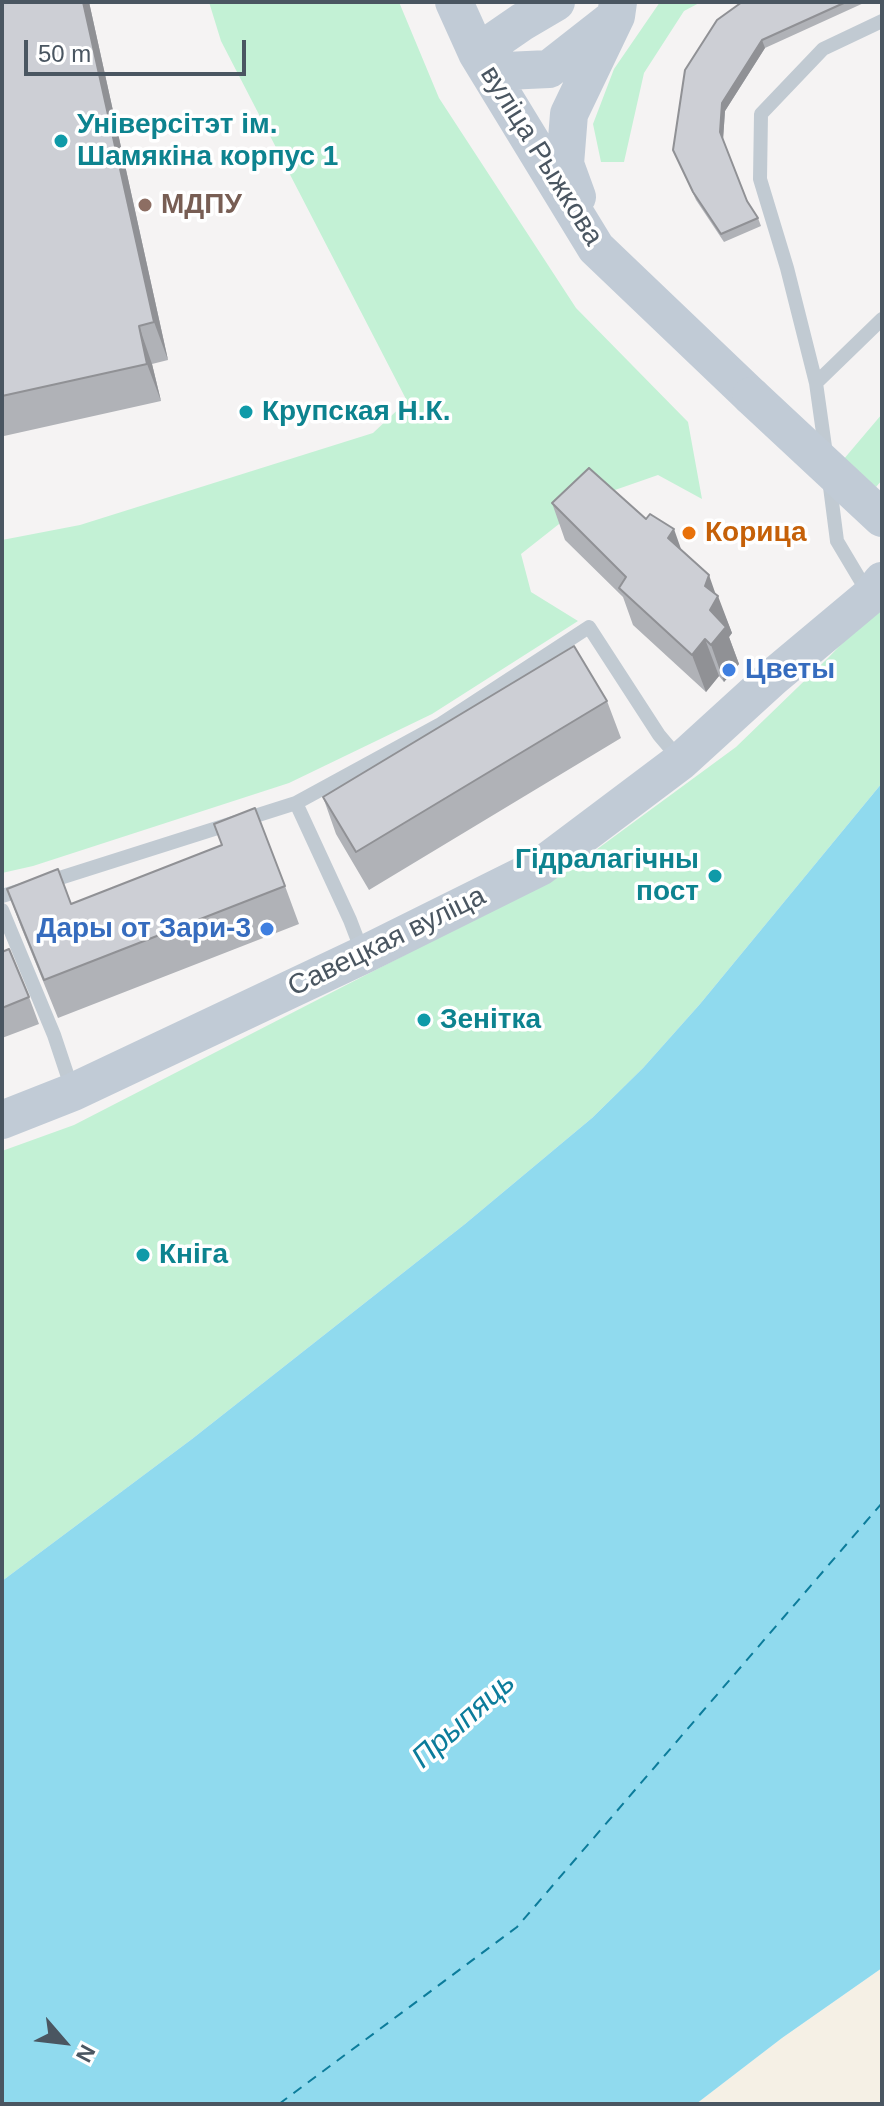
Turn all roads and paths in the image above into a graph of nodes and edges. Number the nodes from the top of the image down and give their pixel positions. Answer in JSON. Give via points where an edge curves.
{"nodes":[{"id":1,"x":454,"y":2,"type":"edge"},
{"id":2,"x":556,"y":2,"type":"edge"},
{"id":3,"x":617,"y":9,"type":"edge"},
{"id":4,"x":882,"y":21,"type":"edge"},
{"id":5,"x":477,"y":53,"type":"junction"},
{"id":6,"x":596,"y":248,"type":"junction"},
{"id":7,"x":882,"y":319,"type":"edge"},
{"id":8,"x":816,"y":383,"type":"junction"},
{"id":9,"x":882,"y":518,"type":"edge"},
{"id":10,"x":876,"y":588,"type":"edge"},
{"id":11,"x":681,"y":761,"type":"junction"},
{"id":12,"x":296,"y":803,"type":"junction"},
{"id":13,"x":2,"y":896,"type":"edge"},
{"id":14,"x":2,"y":910,"type":"edge"},
{"id":15,"x":7,"y":932,"type":"edge"},
{"id":16,"x":363,"y":955,"type":"junction"},
{"id":17,"x":73,"y":1092,"type":"junction"},
{"id":18,"x":2,"y":1120,"type":"edge"}],
"edges":[{"from":1,"to":5,"type":"main road","name":"вуліца Рыжкова"},
{"from":2,"to":5,"type":"main road"},
{"from":3,"to":5,"type":"main road","via":[[549,69],[506,71]]},
{"from":3,"to":6,"type":"main road","via":[[569,114],[565,164]]},
{"from":4,"to":8,"type":"lane","via":[[823,49],[761,114],[760,179]]},
{"from":5,"to":6,"type":"main road","name":"вуліца Рыжкова"},
{"from":6,"to":9,"type":"main road","name":"вуліца Рыжкова","bridge":true},
{"from":7,"to":8,"type":"lane"},
{"from":8,"to":10,"type":"lane","via":[[837,541]]},
{"from":10,"to":11,"type":"main road","name":"Савецкая вуліца"},
{"from":11,"to":12,"type":"lane","via":[[589,627],[439,725]]},
{"from":11,"to":16,"type":"main road","name":"Савецкая вуліца","via":[[540,867]]},
{"from":12,"to":13,"type":"lane"},
{"from":12,"to":16,"type":"lane"},
{"from":14,"to":15,"type":"lane"},
{"from":15,"to":17,"type":"lane","via":[[54,1035]]},
{"from":16,"to":17,"type":"main road","name":"Савецкая вуліца"},
{"from":17,"to":18,"type":"main road","name":"Савецкая вуліца"}]}
